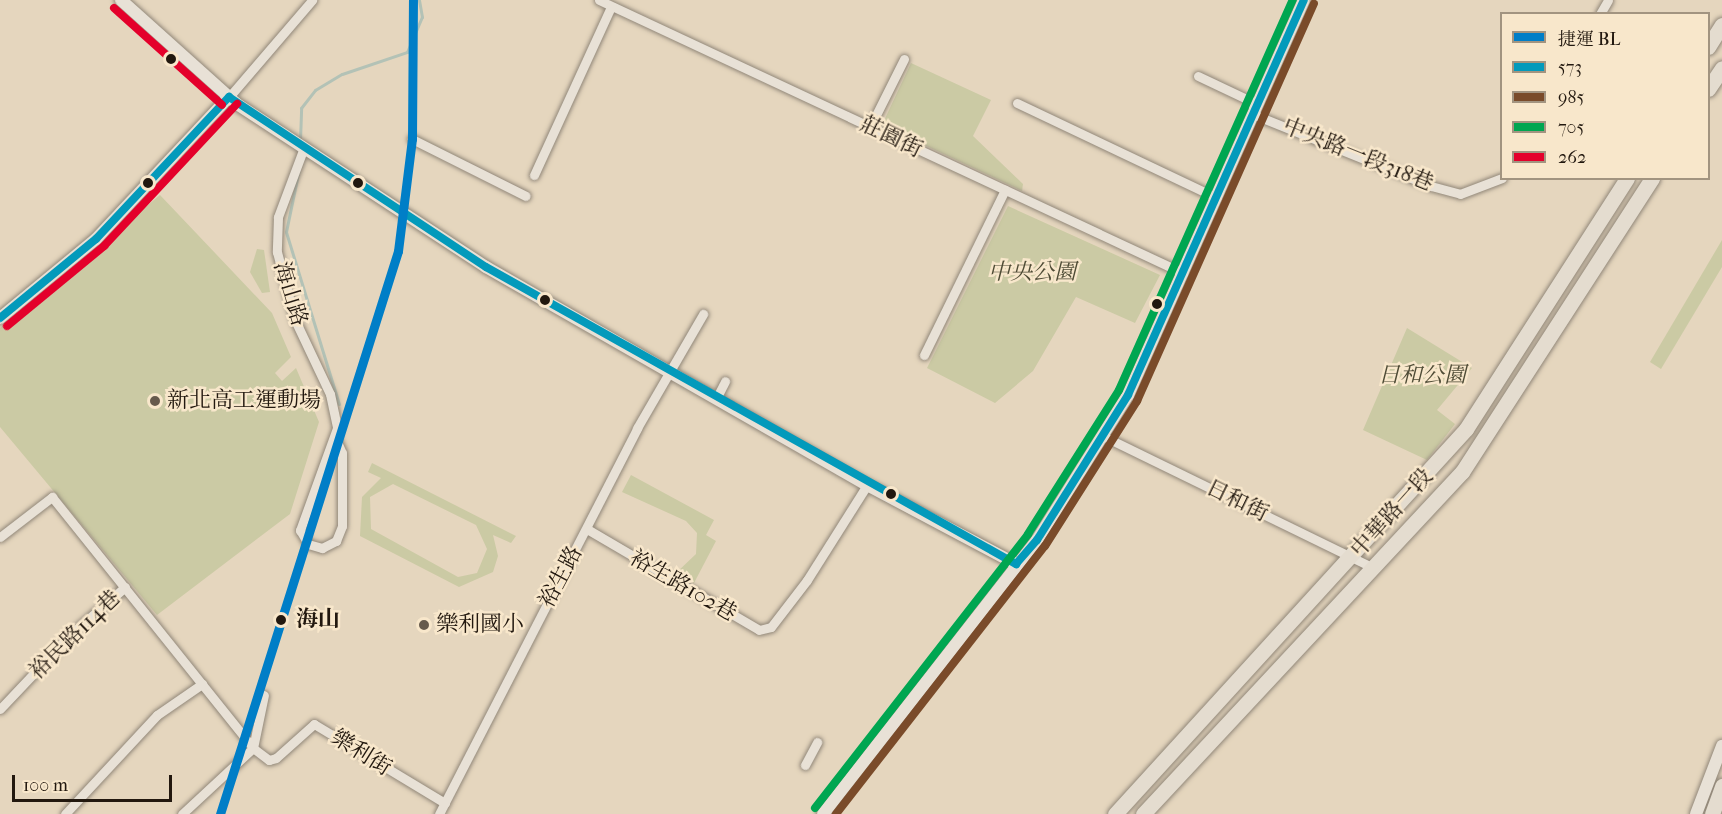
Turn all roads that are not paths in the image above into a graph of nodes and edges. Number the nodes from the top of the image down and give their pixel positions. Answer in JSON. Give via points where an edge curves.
{"nodes":[{"id":1,"x":121,"y":0,"type":"edge"},
{"id":2,"x":599,"y":0,"type":"edge"},
{"id":3,"x":1304,"y":0,"type":"edge"},
{"id":4,"x":308,"y":2,"type":"edge"},
{"id":5,"x":611,"y":7,"type":"junction"},
{"id":6,"x":1722,"y":25,"type":"edge"},
{"id":7,"x":1710,"y":44,"type":"edge"},
{"id":8,"x":904,"y":59,"type":"dead end"},
{"id":9,"x":1722,"y":68,"type":"edge"},
{"id":10,"x":1198,"y":76,"type":"dead end"},
{"id":11,"x":1710,"y":86,"type":"edge"},
{"id":12,"x":229,"y":97,"type":"junction"},
{"id":13,"x":1017,"y":103,"type":"dead end"},
{"id":14,"x":1256,"y":115,"type":"junction"},
{"id":15,"x":870,"y":127,"type":"junction"},
{"id":16,"x":412,"y":139,"type":"dead end"},
{"id":17,"x":303,"y":150,"type":"junction"},
{"id":18,"x":534,"y":175,"type":"dead end"},
{"id":19,"x":1500,"y":179,"type":"edge"},
{"id":20,"x":1626,"y":180,"type":"edge"},
{"id":21,"x":1651,"y":180,"type":"edge"},
{"id":22,"x":1005,"y":190,"type":"junction"},
{"id":23,"x":526,"y":196,"type":"dead end"},
{"id":24,"x":1217,"y":198,"type":"junction"},
{"id":25,"x":1183,"y":273,"type":"junction"},
{"id":26,"x":703,"y":314,"type":"dead end"},
{"id":27,"x":0,"y":318,"type":"edge"},
{"id":28,"x":924,"y":355,"type":"dead end"},
{"id":29,"x":669,"y":373,"type":"junction"},
{"id":30,"x":725,"y":381,"type":"dead end"},
{"id":31,"x":716,"y":399,"type":"junction"},
{"id":32,"x":335,"y":436,"type":"junction"},
{"id":33,"x":1103,"y":436,"type":"junction"},
{"id":34,"x":867,"y":485,"type":"junction"},
{"id":35,"x":587,"y":529,"type":"junction"},
{"id":36,"x":0,"y":537,"type":"edge"},
{"id":37,"x":1353,"y":557,"type":"junction"},
{"id":38,"x":1016,"y":564,"type":"junction"},
{"id":39,"x":1372,"y":567,"type":"junction"},
{"id":40,"x":125,"y":587,"type":"junction"},
{"id":41,"x":202,"y":684,"type":"junction"},
{"id":42,"x":264,"y":695,"type":"dead end"},
{"id":43,"x":0,"y":709,"type":"edge"},
{"id":44,"x":818,"y":741,"type":"dead end"},
{"id":45,"x":1722,"y":746,"type":"edge"},
{"id":46,"x":253,"y":748,"type":"junction"},
{"id":47,"x":805,"y":765,"type":"dead end"},
{"id":48,"x":1722,"y":786,"type":"edge"},
{"id":49,"x":445,"y":803,"type":"junction"},
{"id":50,"x":1722,"y":804,"type":"edge"},
{"id":51,"x":65,"y":814,"type":"edge"},
{"id":52,"x":182,"y":814,"type":"edge"},
{"id":53,"x":439,"y":814,"type":"edge"},
{"id":54,"x":823,"y":814,"type":"edge"},
{"id":55,"x":1114,"y":814,"type":"edge"},
{"id":56,"x":1143,"y":814,"type":"edge"},
{"id":57,"x":1696,"y":814,"type":"edge"},
{"id":58,"x":1712,"y":814,"type":"edge"},
{"id":59,"x":1719,"y":814,"type":"edge"}],
"edges":[{"from":1,"to":12,"type":"street"},
{"from":2,"to":5,"type":"street","name":"莊園街"},
{"from":3,"to":14,"type":"street"},
{"from":4,"to":12,"type":"street"},
{"from":5,"to":15,"type":"street","name":"莊園街"},
{"from":5,"to":18,"type":"street"},
{"from":6,"to":7,"type":"main road"},
{"from":8,"to":15,"type":"street"},
{"from":9,"to":11,"type":"main road"},
{"from":10,"to":14,"type":"street","via":[[1251,101]]},
{"from":12,"to":17,"type":"street"},
{"from":12,"to":27,"type":"street","via":[[96,239]]},
{"from":13,"to":24,"type":"street"},
{"from":14,"to":19,"type":"street","name":"中央路一段318巷","via":[[1460,194]]},
{"from":14,"to":24,"type":"street"},
{"from":15,"to":22,"type":"street","name":"莊園街"},
{"from":16,"to":23,"type":"street"},
{"from":17,"to":29,"type":"street","via":[[484,266]]},
{"from":17,"to":32,"type":"street","name":"海山路","via":[[278,218],[277,252],[295,320],[330,394]]},
{"from":20,"to":37,"type":"main road","name":"中華路一段","via":[[1466,429]]},
{"from":21,"to":39,"type":"main road","name":"中華路一段","via":[[1487,439]]},
{"from":22,"to":25,"type":"street","name":"莊園街"},
{"from":22,"to":28,"type":"street"},
{"from":24,"to":25,"type":"street"},
{"from":25,"to":33,"type":"street","via":[[1128,395]]},
{"from":26,"to":29,"type":"street","name":"裕生路"},
{"from":29,"to":31,"type":"street"},
{"from":29,"to":35,"type":"street","name":"裕生路"},
{"from":30,"to":31,"type":"street"},
{"from":31,"to":34,"type":"street"},
{"from":32,"to":32,"type":"street","name":"海山路","via":[[300,530],[308,544],[322,548],[336,541],[342,526],[342,453]]},
{"from":33,"to":37,"type":"street","name":"日和街"},
{"from":33,"to":38,"type":"street"},
{"from":34,"to":35,"type":"street","name":"裕生路102巷","via":[[778,618],[759,630]]},
{"from":34,"to":38,"type":"street"},
{"from":35,"to":49,"type":"street","name":"裕生路"},
{"from":36,"to":40,"type":"street","via":[[52,497]]},
{"from":37,"to":39,"type":"street","name":"日和街"},
{"from":37,"to":55,"type":"main road","name":"中華路一段"},
{"from":38,"to":54,"type":"street"},
{"from":39,"to":56,"type":"main road","name":"中華路一段"},
{"from":40,"to":41,"type":"street"},
{"from":40,"to":43,"type":"street","name":"裕民路114巷","via":[[70,635]]},
{"from":41,"to":46,"type":"street"},
{"from":41,"to":51,"type":"street","via":[[157,715]]},
{"from":42,"to":46,"type":"street"},
{"from":44,"to":47,"type":"street"},
{"from":45,"to":57,"type":"street"},
{"from":46,"to":49,"type":"street","name":"樂利街","via":[[269,760],[276,758],[314,724]]},
{"from":46,"to":52,"type":"street"},
{"from":48,"to":58,"type":"main road"},
{"from":49,"to":53,"type":"street","name":"裕生路"},
{"from":50,"to":59,"type":"street"}]}
